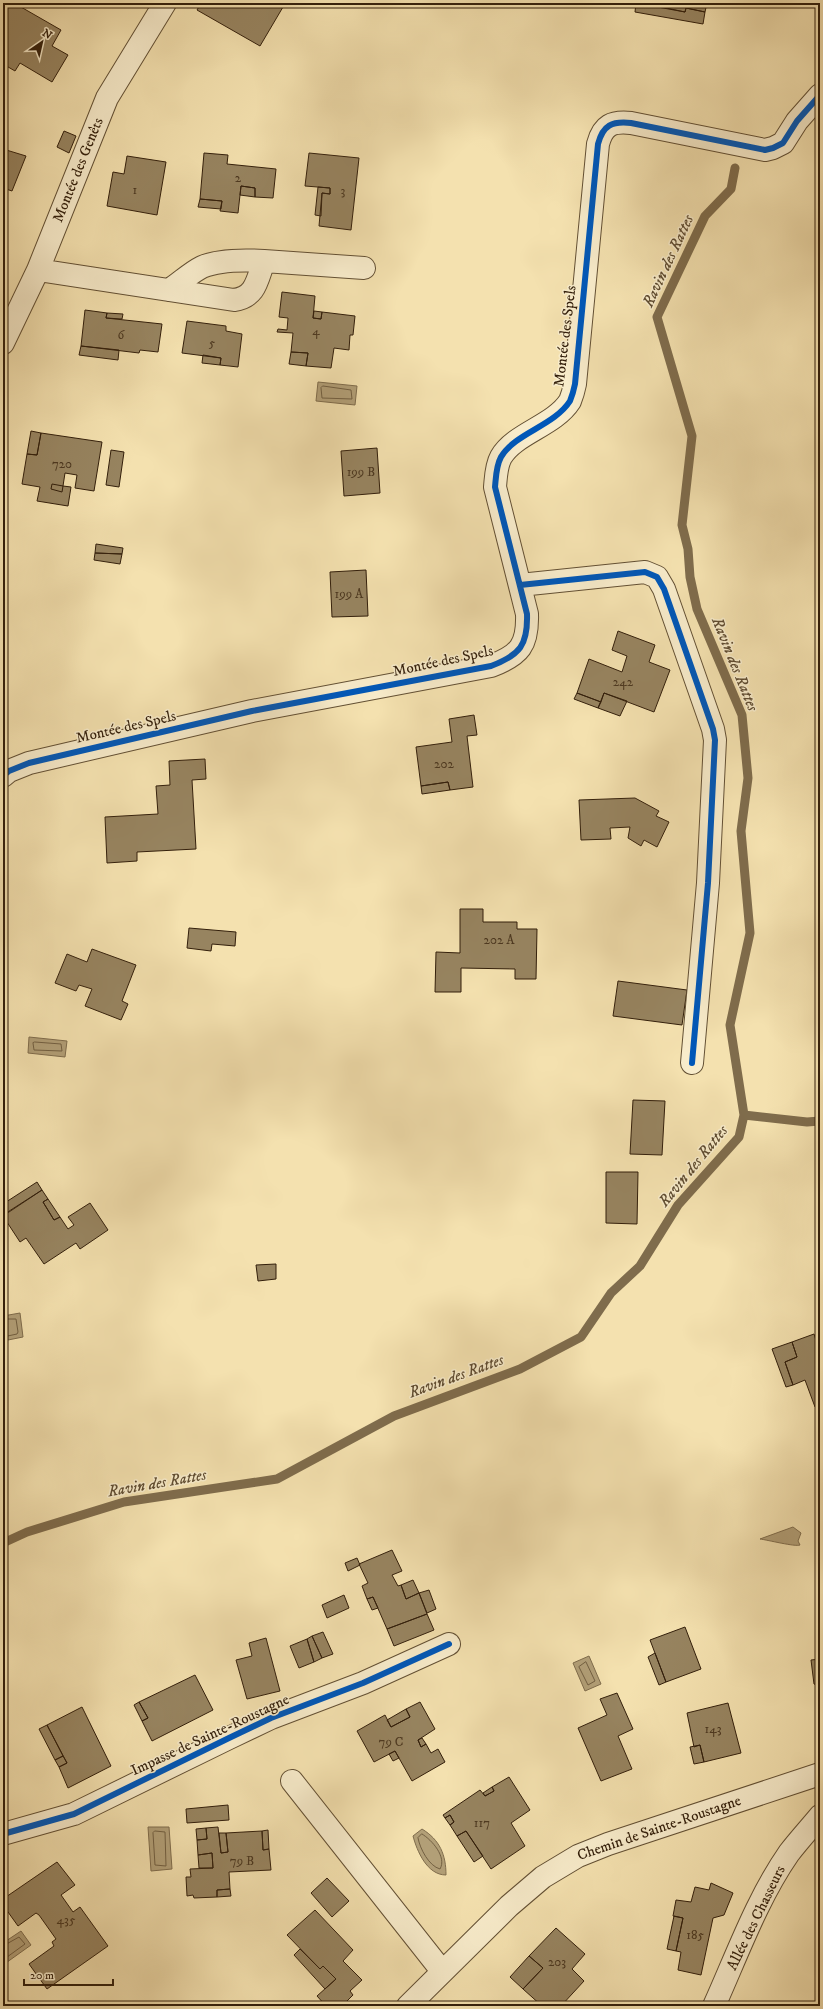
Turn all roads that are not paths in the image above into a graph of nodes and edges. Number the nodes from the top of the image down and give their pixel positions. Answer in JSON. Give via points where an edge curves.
{"nodes":[{"id":1,"x":165,"y":3,"type":"edge"},
{"id":2,"x":820,"y":95,"type":"edge"},
{"id":3,"x":264,"y":261,"type":"junction"},
{"id":4,"x":364,"y":268,"type":"dead end"},
{"id":5,"x":38,"y":270,"type":"junction"},
{"id":6,"x":169,"y":290,"type":"junction"},
{"id":7,"x":3,"y":343,"type":"edge"},
{"id":8,"x":520,"y":585,"type":"junction"},
{"id":9,"x":3,"y":776,"type":"edge"},
{"id":10,"x":692,"y":1064,"type":"dead end"},
{"id":11,"x":449,"y":1644,"type":"dead end"},
{"id":12,"x":820,"y":1774,"type":"edge"},
{"id":13,"x":292,"y":1781,"type":"dead end"},
{"id":14,"x":820,"y":1816,"type":"edge"},
{"id":15,"x":3,"y":1834,"type":"edge"},
{"id":16,"x":442,"y":1971,"type":"junction"},
{"id":17,"x":408,"y":2006,"type":"edge"},
{"id":18,"x":714,"y":2006,"type":"edge"}],
"edges":[{"from":1,"to":5,"type":"street","name":"Montée des Genêts","via":[[107,98]]},
{"from":2,"to":8,"type":"street","name":"Montée des Spels","via":[[783,142],[765,150],[625,123],[610,125],[601,132],[575,384],[570,401],[559,413],[509,448],[501,457],[497,468],[495,487]]},
{"from":3,"to":4,"type":"street"},
{"from":3,"to":6,"type":"street","via":[[202,267]]},
{"from":3,"to":6,"type":"street","via":[[252,292],[244,299],[234,300]]},
{"from":5,"to":6,"type":"street"},
{"from":5,"to":7,"type":"street","name":"Montée des Genêts"},
{"from":8,"to":9,"type":"street","name":"Montée des Spels","via":[[527,614],[527,632],[524,644],[509,660],[491,666],[252,711],[28,763]]},
{"from":8,"to":10,"type":"street","via":[[645,572],[657,577],[664,589],[715,740],[708,883]]},
{"from":11,"to":15,"type":"street","name":"Impasse de Sainte-Roustagne","via":[[363,1683],[243,1731],[74,1814]]},
{"from":12,"to":16,"type":"street","name":"Chemin de Sainte-Roustagne","via":[[578,1856],[548,1874],[509,1906]]},
{"from":13,"to":16,"type":"street"},
{"from":14,"to":18,"type":"street","name":"Allée des Chasseurs","via":[[789,1853],[774,1878]]},
{"from":16,"to":17,"type":"street","name":"Chemin de Sainte-Roustagne"}]}
